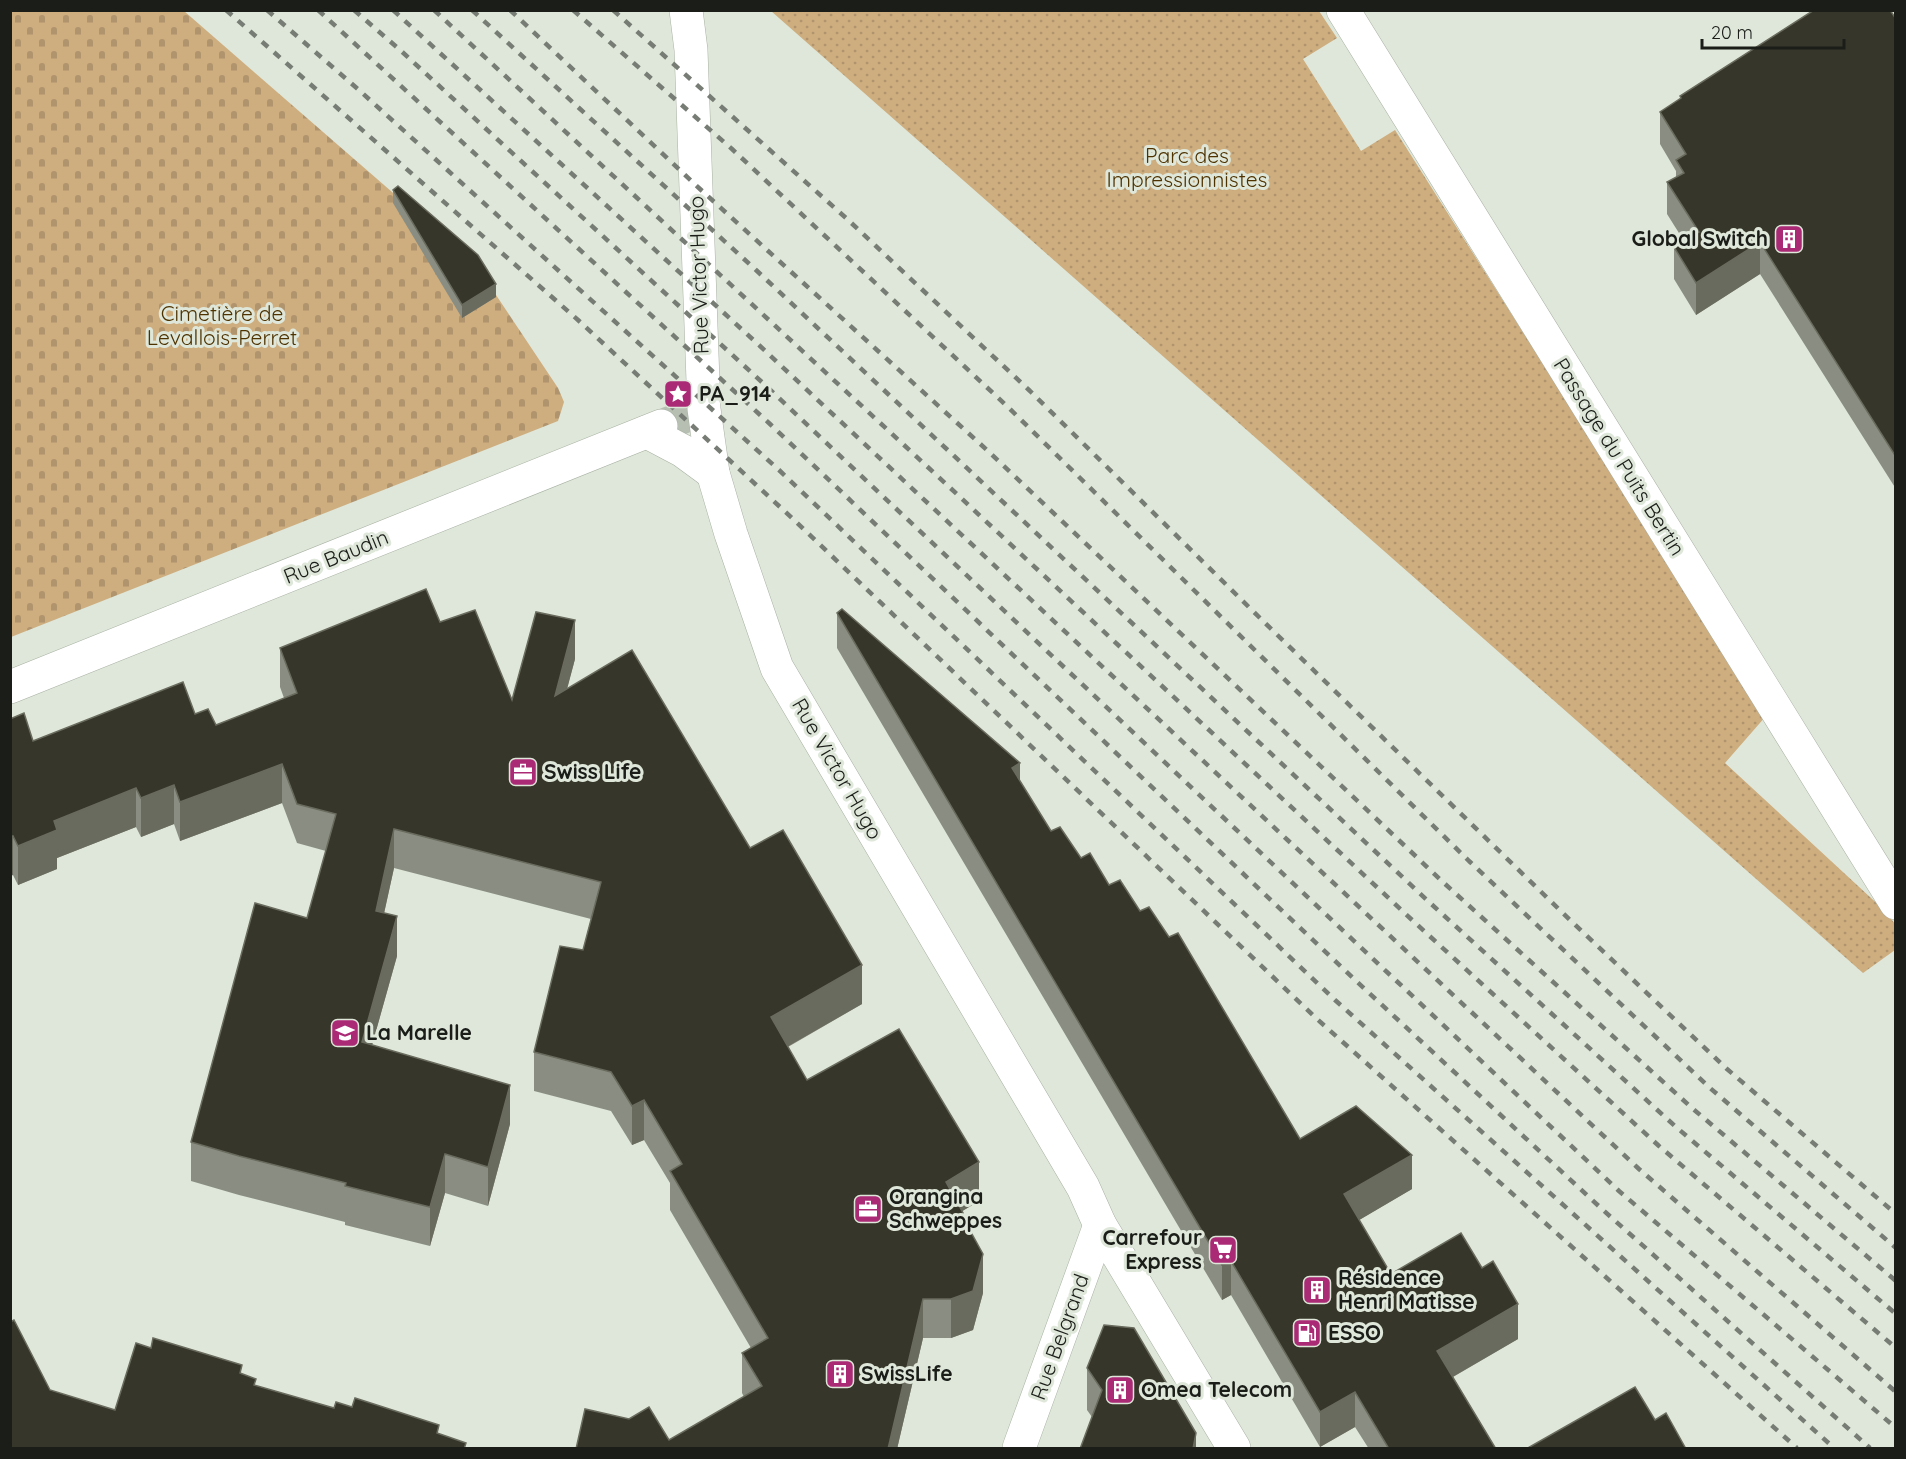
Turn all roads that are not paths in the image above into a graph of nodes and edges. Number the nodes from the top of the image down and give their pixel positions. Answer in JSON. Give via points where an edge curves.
{"nodes":[{"id":1,"x":686,"y":10,"type":"edge"},
{"id":2,"x":703,"y":10,"type":"edge"},
{"id":3,"x":1343,"y":10,"type":"edge"},
{"id":4,"x":691,"y":50,"type":"junction"},
{"id":5,"x":713,"y":473,"type":"junction"},
{"id":6,"x":10,"y":687,"type":"edge"},
{"id":7,"x":1896,"y":903,"type":"edge"},
{"id":8,"x":1100,"y":1225,"type":"junction"},
{"id":9,"x":1019,"y":1449,"type":"edge"},
{"id":10,"x":1234,"y":1449,"type":"edge"}],
"edges":[{"from":1,"to":4,"type":"street","name":"Rue Victor Hugo"},
{"from":2,"to":4,"type":"street"},
{"from":3,"to":7,"type":"street","name":"Passage du Puits Bertin"},
{"from":4,"to":5,"type":"street","name":"Rue Victor Hugo","via":[[704,409]]},
{"from":5,"to":6,"type":"street","name":"Rue Baudin","via":[[654,429]]},
{"from":5,"to":8,"type":"street","name":"Rue Victor Hugo","via":[[777,668],[1083,1187]]},
{"from":8,"to":9,"type":"street","name":"Rue Belgrand"},
{"from":8,"to":10,"type":"street","name":"Rue Victor Hugo"}]}
